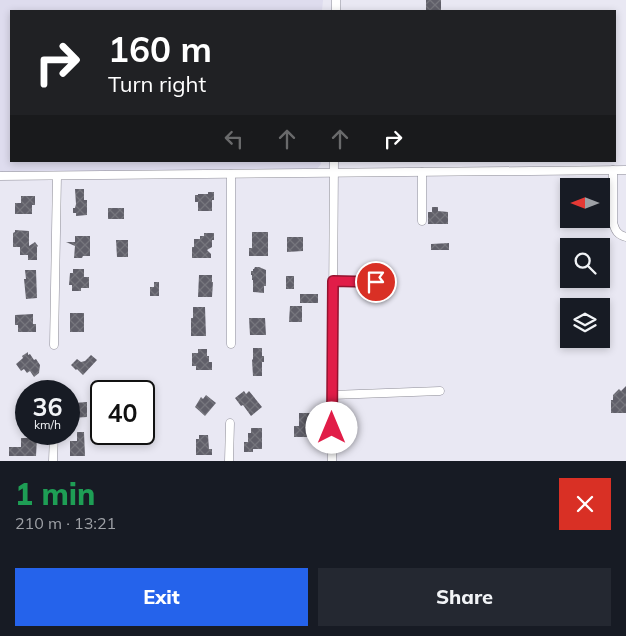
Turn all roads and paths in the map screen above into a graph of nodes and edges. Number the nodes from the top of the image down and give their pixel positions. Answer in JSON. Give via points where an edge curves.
{"nodes":[{"id":1,"x":334,"y":162,"type":"edge"},
{"id":2,"x":613,"y":170,"type":"junction"},
{"id":3,"x":626,"y":170,"type":"edge"},
{"id":4,"x":422,"y":172,"type":"junction"},
{"id":5,"x":334,"y":173,"type":"junction"},
{"id":6,"x":231,"y":174,"type":"junction"},
{"id":7,"x":0,"y":176,"type":"edge"},
{"id":8,"x":57,"y":176,"type":"junction"},
{"id":9,"x":422,"y":221,"type":"dead end"},
{"id":10,"x":626,"y":237,"type":"edge"},
{"id":11,"x":333,"y":281,"type":"junction"},
{"id":12,"x":376,"y":282,"type":"dead end"},
{"id":13,"x":231,"y":344,"type":"dead end"},
{"id":14,"x":54,"y":345,"type":"dead end"},
{"id":15,"x":440,"y":391,"type":"dead end"},
{"id":16,"x":332,"y":395,"type":"junction"},
{"id":17,"x":230,"y":423,"type":"dead end"},
{"id":18,"x":54,"y":445,"type":"edge"},
{"id":19,"x":53,"y":461,"type":"edge"},
{"id":20,"x":229,"y":461,"type":"edge"},
{"id":21,"x":332,"y":461,"type":"edge"}],
"edges":[{"from":1,"to":5,"type":"street"},
{"from":2,"to":3,"type":"street"},
{"from":2,"to":4,"type":"street"},
{"from":2,"to":10,"type":"street","via":[[614,229]]},
{"from":4,"to":5,"type":"street"},
{"from":4,"to":9,"type":"street"},
{"from":5,"to":6,"type":"street"},
{"from":5,"to":11,"type":"street"},
{"from":6,"to":8,"type":"street"},
{"from":6,"to":13,"type":"street"},
{"from":7,"to":8,"type":"street"},
{"from":8,"to":14,"type":"street"},
{"from":11,"to":12,"type":"street"},
{"from":11,"to":16,"type":"street"},
{"from":15,"to":16,"type":"street"},
{"from":16,"to":21,"type":"street"},
{"from":17,"to":20,"type":"street"},
{"from":18,"to":19,"type":"street"}]}
